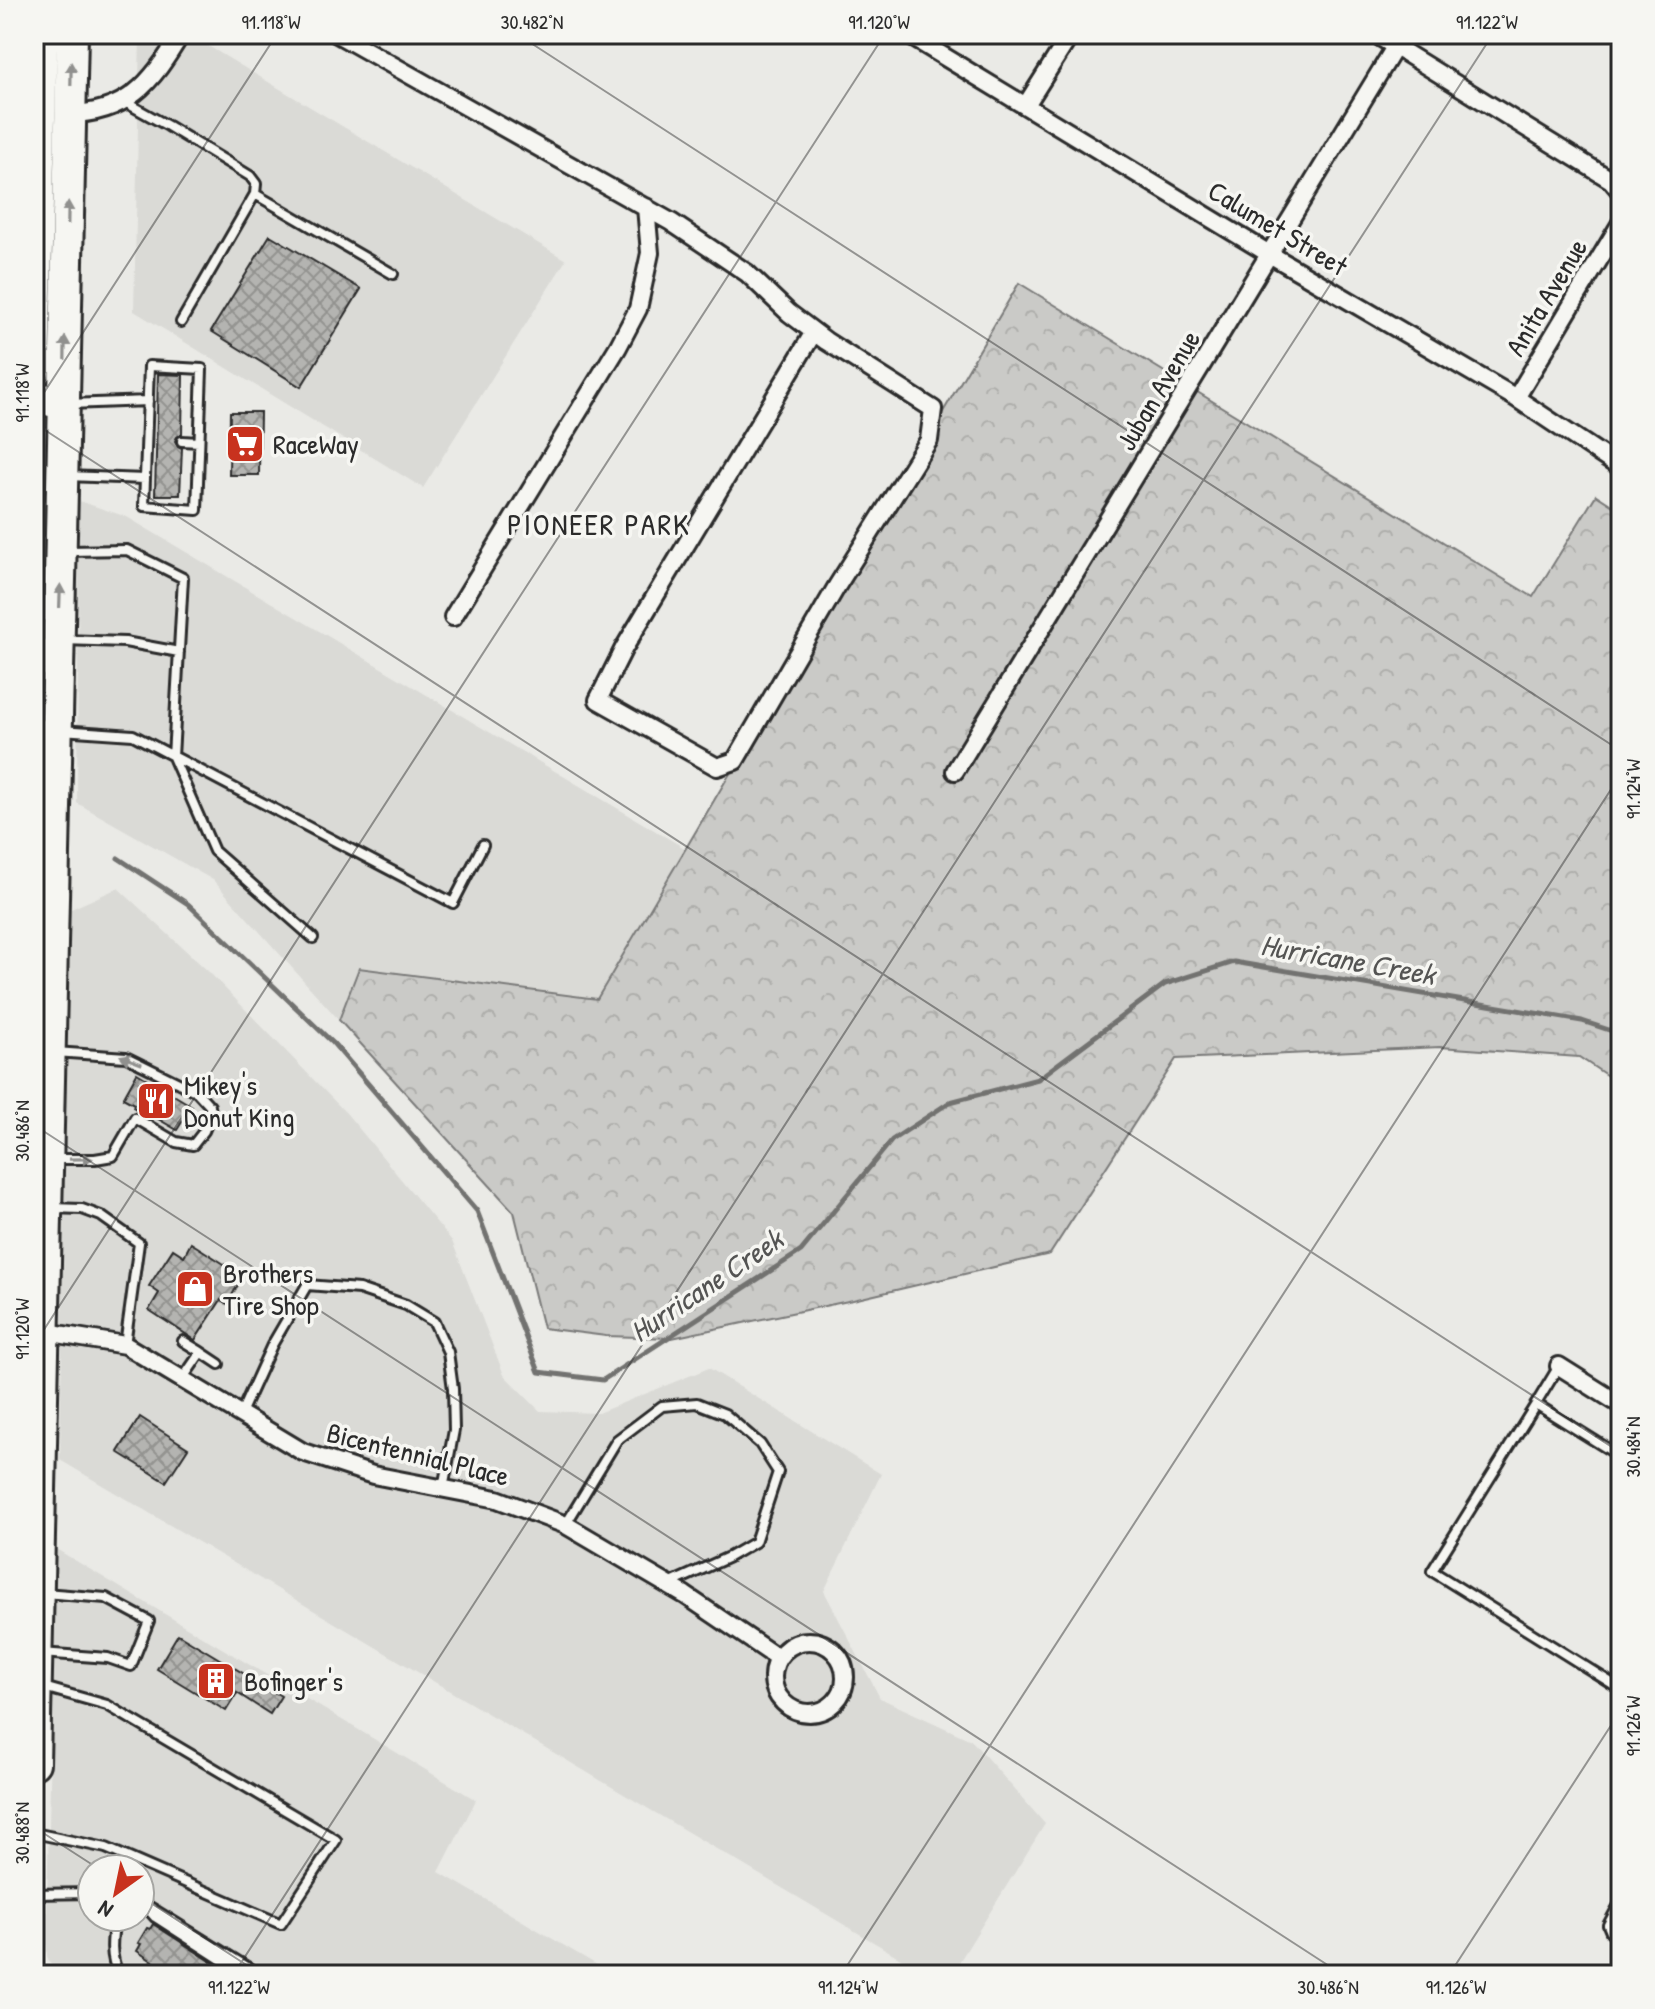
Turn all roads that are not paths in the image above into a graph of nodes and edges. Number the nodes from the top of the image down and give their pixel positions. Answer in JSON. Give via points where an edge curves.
{"nodes":[{"id":1,"x":72,"y":34,"type":"edge"},
{"id":2,"x":181,"y":34,"type":"edge"},
{"id":3,"x":337,"y":34,"type":"edge"},
{"id":4,"x":907,"y":34,"type":"edge"},
{"id":5,"x":1071,"y":34,"type":"edge"},
{"id":6,"x":1375,"y":34,"type":"edge"},
{"id":7,"x":1400,"y":40,"type":"edge"},
{"id":8,"x":39,"y":47,"type":"edge"},
{"id":9,"x":123,"y":100,"type":"junction"},
{"id":10,"x":1026,"y":105,"type":"junction"},
{"id":11,"x":55,"y":113,"type":"junction"},
{"id":12,"x":37,"y":144,"type":"edge"},
{"id":13,"x":1621,"y":192,"type":"edge"},
{"id":14,"x":255,"y":194,"type":"junction"},
{"id":15,"x":36,"y":206,"type":"edge"},
{"id":16,"x":646,"y":207,"type":"junction"},
{"id":17,"x":1621,"y":223,"type":"edge"},
{"id":18,"x":1271,"y":255,"type":"junction"},
{"id":19,"x":393,"y":274,"type":"dead end"},
{"id":20,"x":35,"y":314,"type":"edge"},
{"id":21,"x":181,"y":322,"type":"dead end"},
{"id":22,"x":814,"y":332,"type":"junction"},
{"id":23,"x":34,"y":373,"type":"edge"},
{"id":24,"x":34,"y":396,"type":"edge"},
{"id":25,"x":1516,"y":398,"type":"junction"},
{"id":26,"x":148,"y":401,"type":"junction"},
{"id":27,"x":64,"y":405,"type":"junction"},
{"id":28,"x":182,"y":441,"type":"dead end"},
{"id":29,"x":199,"y":442,"type":"junction"},
{"id":30,"x":1621,"y":468,"type":"edge"},
{"id":31,"x":62,"y":476,"type":"junction"},
{"id":32,"x":145,"y":479,"type":"junction"},
{"id":33,"x":61,"y":551,"type":"junction"},
{"id":34,"x":453,"y":617,"type":"dead end"},
{"id":35,"x":58,"y":640,"type":"junction"},
{"id":36,"x":179,"y":652,"type":"junction"},
{"id":37,"x":45,"y":729,"type":"edge"},
{"id":38,"x":173,"y":757,"type":"junction"},
{"id":39,"x":955,"y":771,"type":"dead end"},
{"id":40,"x":483,"y":845,"type":"dead end"},
{"id":41,"x":313,"y":938,"type":"dead end"},
{"id":42,"x":50,"y":1052,"type":"junction"},
{"id":43,"x":44,"y":1184,"type":"edge"},
{"id":44,"x":39,"y":1331,"type":"edge"},
{"id":45,"x":183,"y":1341,"type":"dead end"},
{"id":46,"x":125,"y":1345,"type":"junction"},
{"id":47,"x":201,"y":1352,"type":"junction"},
{"id":48,"x":219,"y":1364,"type":"dead end"},
{"id":49,"x":1559,"y":1366,"type":"joint"},
{"id":50,"x":183,"y":1378,"type":"junction"},
{"id":51,"x":1536,"y":1404,"type":"junction"},
{"id":52,"x":1621,"y":1405,"type":"edge"},
{"id":53,"x":241,"y":1413,"type":"junction"},
{"id":54,"x":1621,"y":1457,"type":"edge"},
{"id":55,"x":443,"y":1488,"type":"junction"},
{"id":56,"x":566,"y":1525,"type":"junction"},
{"id":57,"x":667,"y":1585,"type":"junction"},
{"id":58,"x":38,"y":1593,"type":"junction"},
{"id":59,"x":36,"y":1652,"type":"junction"},
{"id":60,"x":778,"y":1658,"type":"junction"},
{"id":61,"x":35,"y":1685,"type":"edge"},
{"id":62,"x":1621,"y":1689,"type":"edge"},
{"id":63,"x":34,"y":1763,"type":"edge"},
{"id":64,"x":34,"y":1833,"type":"edge"},
{"id":65,"x":76,"y":1893,"type":"edge"},
{"id":66,"x":34,"y":1894,"type":"edge"},
{"id":67,"x":1621,"y":1901,"type":"edge"},
{"id":68,"x":156,"y":1911,"type":"edge"},
{"id":69,"x":156,"y":1918,"type":"edge"},
{"id":70,"x":113,"y":1933,"type":"edge"},
{"id":71,"x":1621,"y":1938,"type":"edge"},
{"id":72,"x":119,"y":1975,"type":"edge"},
{"id":73,"x":245,"y":1975,"type":"edge"},
{"id":74,"x":260,"y":1975,"type":"edge"}],
"edges":[{"from":11,"to":1,"type":"highway","one_way":true},
{"from":2,"to":9,"type":"street","via":[[166,60]]},
{"from":3,"to":16,"type":"street"},
{"from":4,"to":10,"type":"street","name":"Calumet Street"},
{"from":5,"to":10,"type":"street"},
{"from":6,"to":7,"type":"street"},
{"from":7,"to":13,"type":"street","via":[[1611,180]]},
{"from":7,"to":18,"type":"street","name":"Juban Avenue"},
{"from":8,"to":11,"type":"highway"},
{"from":9,"to":11,"type":"street","via":[[109,109]]},
{"from":9,"to":14,"type":"lane","via":[[250,176]]},
{"from":10,"to":18,"type":"street","name":"Calumet Street"},
{"from":11,"to":12,"type":"highway"},
{"from":27,"to":11,"type":"highway","one_way":true},
{"from":12,"to":15,"type":"highway"},
{"from":14,"to":19,"type":"lane"},
{"from":14,"to":21,"type":"lane"},
{"from":15,"to":20,"type":"highway"},
{"from":16,"to":22,"type":"street","via":[[747,273]]},
{"from":16,"to":34,"type":"street","via":[[650,253],[638,309]]},
{"from":17,"to":25,"type":"street","name":"Anita Avenue"},
{"from":18,"to":25,"type":"street","name":"Calumet Street"},
{"from":18,"to":39,"type":"street","name":"Juban Avenue"},
{"from":20,"to":23,"type":"highway"},
{"from":22,"to":22,"type":"street","via":[[933,409],[929,440],[735,761],[717,767],[598,700]]},
{"from":24,"to":27,"type":"highway"},
{"from":25,"to":30,"type":"street","name":"Calumet Street"},
{"from":26,"to":27,"type":"lane"},
{"from":26,"to":29,"type":"lane","via":[[149,366],[202,369]]},
{"from":26,"to":32,"type":"lane","via":[[151,440]]},
{"from":27,"to":31,"type":"highway"},
{"from":28,"to":29,"type":"lane"},
{"from":29,"to":32,"type":"lane","via":[[197,510],[144,506]]},
{"from":31,"to":32,"type":"lane"},
{"from":31,"to":33,"type":"highway"},
{"from":35,"to":33,"type":"highway","one_way":true},
{"from":33,"to":36,"type":"lane","via":[[127,550],[183,578]]},
{"from":35,"to":36,"type":"lane","via":[[125,642]]},
{"from":35,"to":37,"type":"highway"},
{"from":36,"to":38,"type":"lane"},
{"from":37,"to":38,"type":"lane","via":[[133,735]]},
{"from":37,"to":42,"type":"highway"},
{"from":38,"to":40,"type":"lane","via":[[453,903]]},
{"from":38,"to":41,"type":"lane","via":[[214,851]]},
{"from":42,"to":43,"type":"highway"},
{"from":43,"to":42,"type":"lane","one_way":true,"via":[[113,1156],[135,1118],[176,1142],[193,1145],[211,1114],[197,1092],[126,1057]]},
{"from":43,"to":44,"type":"highway"},
{"from":43,"to":46,"type":"lane","via":[[139,1243]]},
{"from":44,"to":46,"type":"street","name":"Bicentennial Place"},
{"from":44,"to":58,"type":"highway"},
{"from":45,"to":47,"type":"lane"},
{"from":46,"to":50,"type":"street","name":"Bicentennial Place"},
{"from":47,"to":48,"type":"lane"},
{"from":47,"to":50,"type":"lane"},
{"from":49,"to":51,"type":"lane"},
{"from":49,"to":52,"type":"street"},
{"from":50,"to":53,"type":"street","name":"Bicentennial Place"},
{"from":51,"to":54,"type":"lane"},
{"from":51,"to":62,"type":"lane","via":[[1432,1571]]},
{"from":53,"to":55,"type":"street","name":"Bicentennial Place","via":[[303,1452],[373,1475]]},
{"from":53,"to":55,"type":"lane","via":[[307,1285],[359,1289],[406,1305],[434,1322],[448,1352],[454,1430]]},
{"from":55,"to":56,"type":"street","name":"Bicentennial Place","via":[[497,1499]]},
{"from":56,"to":57,"type":"street","name":"Bicentennial Place"},
{"from":56,"to":57,"type":"lane","via":[[617,1440],[662,1406],[697,1403],[725,1414],[760,1444],[778,1472],[765,1513],[755,1542]]},
{"from":57,"to":60,"type":"street","name":"Bicentennial Place"},
{"from":58,"to":59,"type":"highway"},
{"from":58,"to":59,"type":"lane","via":[[106,1598],[149,1621],[131,1666],[108,1658]]},
{"from":59,"to":61,"type":"highway"},
{"from":60,"to":60,"type":"street","via":[[773,1686],[790,1708],[818,1713],[841,1697],[845,1669],[829,1646],[801,1642]]},
{"from":61,"to":63,"type":"highway"},
{"from":61,"to":64,"type":"lane","via":[[107,1705],[336,1840],[281,1924],[106,1848]]},
{"from":65,"to":66,"type":"lane"},
{"from":67,"to":71,"type":"lane","via":[[1608,1925]]},
{"from":68,"to":74,"type":"lane"},
{"from":69,"to":73,"type":"lane"},
{"from":70,"to":72,"type":"lane","via":[[111,1948]]}]}
